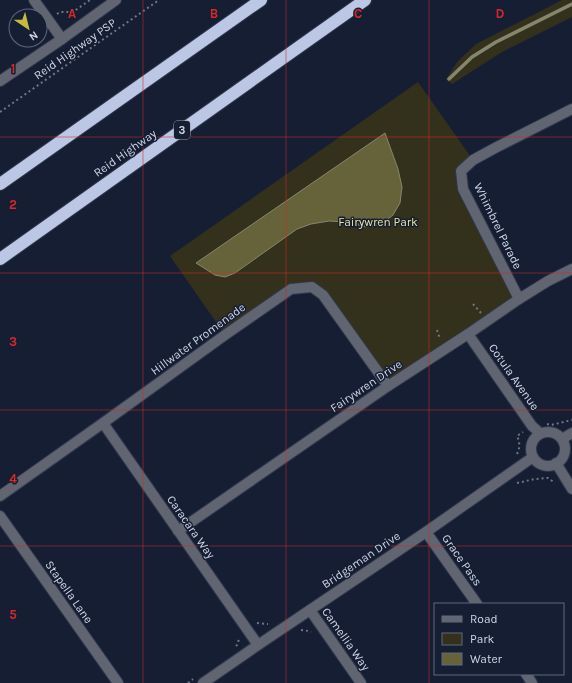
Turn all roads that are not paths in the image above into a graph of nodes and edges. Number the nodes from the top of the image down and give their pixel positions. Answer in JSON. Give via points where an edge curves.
{"nodes":[{"id":1,"x":34,"y":0,"type":"edge"},
{"id":2,"x":116,"y":0,"type":"edge"},
{"id":3,"x":261,"y":0,"type":"edge"},
{"id":4,"x":365,"y":0,"type":"edge"},
{"id":5,"x":62,"y":39,"type":"junction"},
{"id":6,"x":0,"y":81,"type":"edge"},
{"id":7,"x":572,"y":109,"type":"edge"},
{"id":8,"x":0,"y":184,"type":"edge"},
{"id":9,"x":0,"y":259,"type":"edge"},
{"id":10,"x":572,"y":269,"type":"edge"},
{"id":11,"x":519,"y":298,"type":"junction"},
{"id":12,"x":468,"y":334,"type":"junction"},
{"id":13,"x":388,"y":386,"type":"junction"},
{"id":14,"x":103,"y":423,"type":"junction"},
{"id":15,"x":540,"y":433,"type":"junction"},
{"id":16,"x":572,"y":433,"type":"edge"},
{"id":17,"x":562,"y":439,"type":"junction"},
{"id":18,"x":533,"y":457,"type":"junction"},
{"id":19,"x":556,"y":463,"type":"junction"},
{"id":20,"x":572,"y":489,"type":"edge"},
{"id":21,"x":0,"y":496,"type":"edge"},
{"id":22,"x":0,"y":516,"type":"edge"},
{"id":23,"x":178,"y":531,"type":"junction"},
{"id":24,"x":426,"y":532,"type":"junction"},
{"id":25,"x":476,"y":603,"type":"edge"},
{"id":26,"x":310,"y":610,"type":"junction"},
{"id":27,"x":258,"y":645,"type":"junction"},
{"id":28,"x":118,"y":683,"type":"edge"},
{"id":29,"x":203,"y":683,"type":"edge"},
{"id":30,"x":361,"y":683,"type":"edge"}],
"edges":[{"from":1,"to":5,"type":"street"},
{"from":2,"to":5,"type":"street"},
{"from":3,"to":8,"type":"highway"},
{"from":4,"to":9,"type":"highway","name":"Reid Highway","number":"3"},
{"from":5,"to":6,"type":"street"},
{"from":7,"to":11,"type":"street","name":"Whimbrel Parade","via":[[473,160],[461,171],[463,189]]},
{"from":10,"to":11,"type":"street","name":"Fairywren Drive"},
{"from":11,"to":12,"type":"street","name":"Fairywren Drive"},
{"from":12,"to":13,"type":"street","name":"Fairywren Drive"},
{"from":12,"to":15,"type":"street","name":"Cotula Avenue","via":[[532,426]]},
{"from":13,"to":14,"type":"street","name":"Hillwater Promenade","via":[[323,295],[312,287],[291,289]]},
{"from":13,"to":23,"type":"street","name":"Fairywren Drive"},
{"from":14,"to":21,"type":"street","name":"Hillwater Promenade"},
{"from":14,"to":23,"type":"street","name":"Caracara Way"},
{"from":15,"to":17,"type":"street","via":[[552,432]]},
{"from":15,"to":18,"type":"street","via":[[531,444]]},
{"from":16,"to":17,"type":"street"},
{"from":17,"to":19,"type":"street","via":[[563,455]]},
{"from":18,"to":19,"type":"street","via":[[546,465]]},
{"from":18,"to":24,"type":"street","name":"Bridgeman Drive"},
{"from":19,"to":20,"type":"street"},
{"from":22,"to":28,"type":"street","name":"Stapella Lane"},
{"from":23,"to":27,"type":"street","name":"Caracara Way"},
{"from":24,"to":25,"type":"street","name":"Grace Pass"},
{"from":24,"to":26,"type":"street","name":"Bridgeman Drive"},
{"from":26,"to":27,"type":"street","name":"Bridgeman Drive"},
{"from":26,"to":30,"type":"street","name":"Camellia Way"},
{"from":27,"to":29,"type":"street","name":"Bridgeman Drive"}]}
